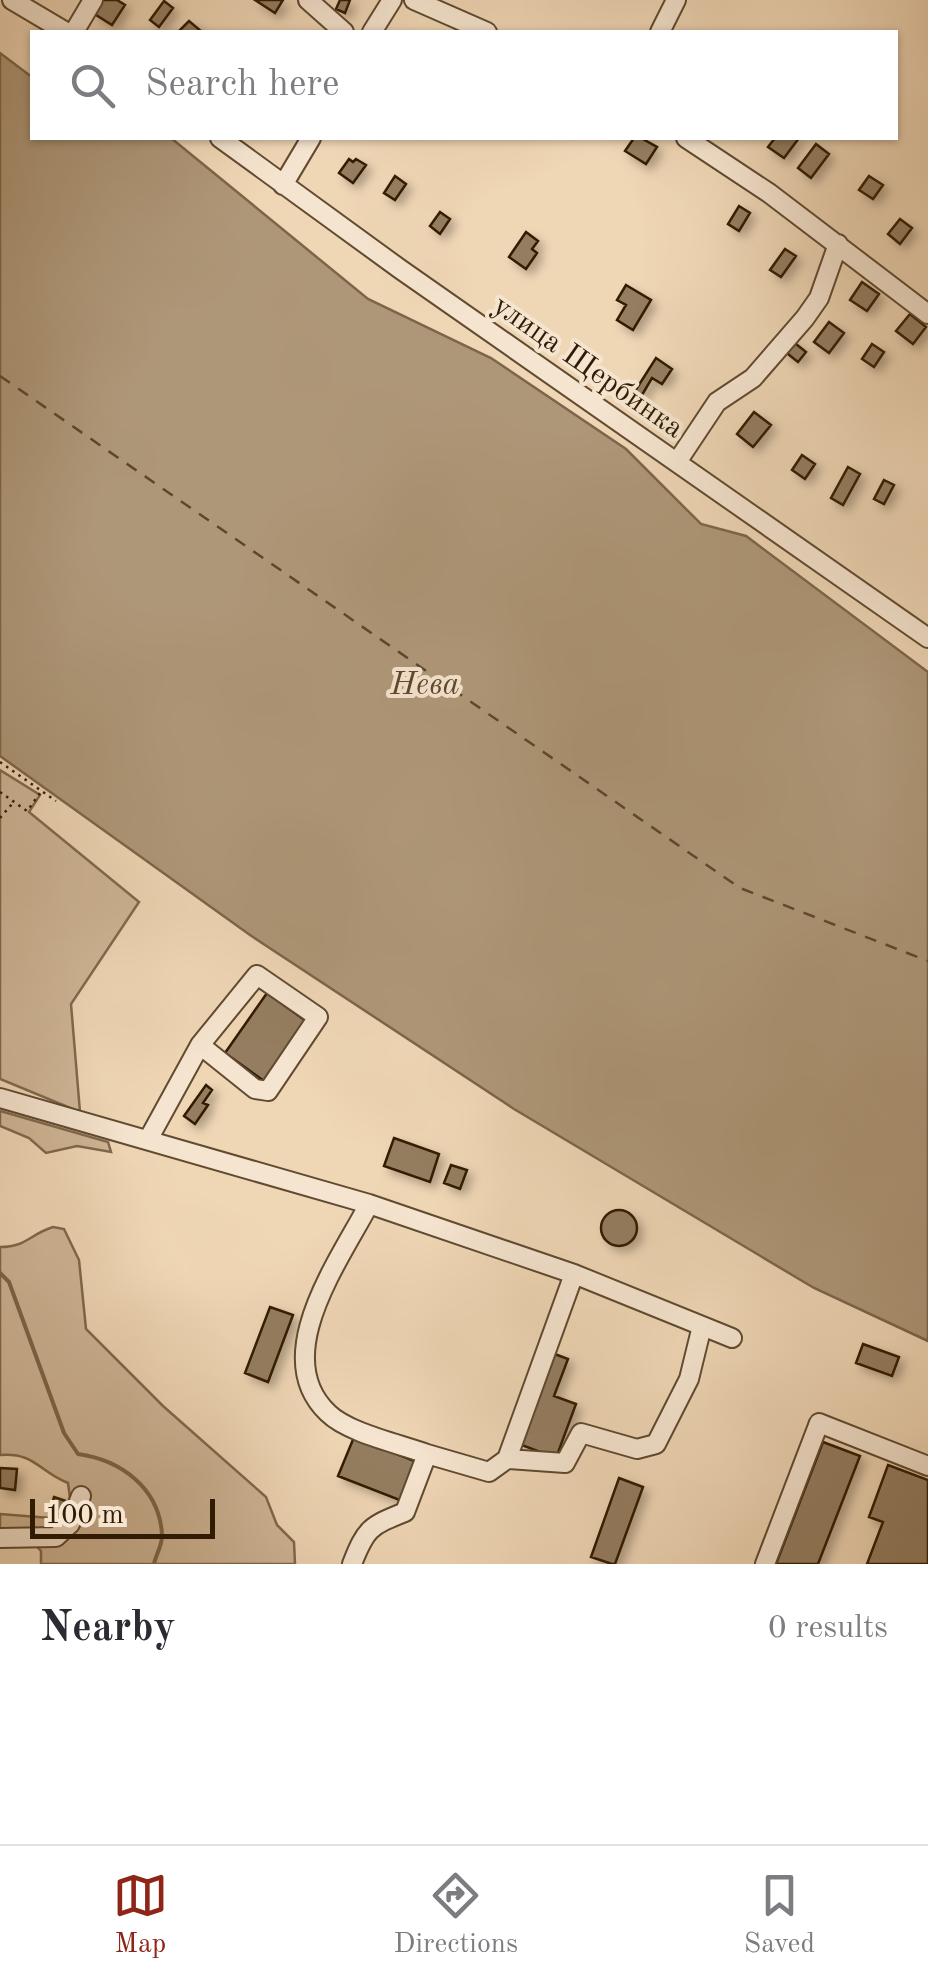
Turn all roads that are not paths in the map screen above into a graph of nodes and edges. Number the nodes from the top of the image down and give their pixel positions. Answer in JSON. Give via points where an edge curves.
{"nodes":[{"id":1,"x":12,"y":0,"type":"edge"},
{"id":2,"x":93,"y":0,"type":"edge"},
{"id":3,"x":308,"y":0,"type":"edge"},
{"id":4,"x":392,"y":0,"type":"edge"},
{"id":5,"x":414,"y":0,"type":"edge"},
{"id":6,"x":676,"y":0,"type":"edge"},
{"id":7,"x":63,"y":30,"type":"edge"},
{"id":8,"x":75,"y":30,"type":"edge"},
{"id":9,"x":342,"y":30,"type":"edge"},
{"id":10,"x":373,"y":30,"type":"edge"},
{"id":11,"x":482,"y":30,"type":"edge"},
{"id":12,"x":661,"y":30,"type":"edge"},
{"id":13,"x":223,"y":140,"type":"edge"},
{"id":14,"x":309,"y":140,"type":"edge"},
{"id":15,"x":689,"y":140,"type":"edge"},
{"id":16,"x":283,"y":185,"type":"junction"},
{"id":17,"x":838,"y":244,"type":"junction"},
{"id":18,"x":928,"y":314,"type":"edge"},
{"id":19,"x":677,"y":462,"type":"junction"},
{"id":20,"x":928,"y":638,"type":"edge"},
{"id":21,"x":200,"y":1045,"type":"junction"},
{"id":22,"x":0,"y":1098,"type":"edge"},
{"id":23,"x":149,"y":1138,"type":"junction"},
{"id":24,"x":369,"y":1204,"type":"junction"},
{"id":25,"x":574,"y":1274,"type":"junction"},
{"id":26,"x":702,"y":1326,"type":"junction"},
{"id":27,"x":732,"y":1338,"type":"dead end"},
{"id":28,"x":427,"y":1454,"type":"junction"},
{"id":29,"x":506,"y":1459,"type":"junction"},
{"id":30,"x":928,"y":1466,"type":"edge"},
{"id":31,"x":81,"y":1496,"type":"dead end"},
{"id":32,"x":0,"y":1538,"type":"edge"},
{"id":33,"x":352,"y":1564,"type":"edge"},
{"id":34,"x":765,"y":1564,"type":"edge"}],
"edges":[{"from":1,"to":7,"type":"street"},
{"from":2,"to":8,"type":"street"},
{"from":3,"to":9,"type":"street"},
{"from":4,"to":10,"type":"street"},
{"from":5,"to":11,"type":"street"},
{"from":6,"to":12,"type":"street"},
{"from":13,"to":16,"type":"street","name":"улица Щербинка"},
{"from":14,"to":16,"type":"street"},
{"from":15,"to":17,"type":"street"},
{"from":16,"to":19,"type":"street","name":"улица Щербинка"},
{"from":17,"to":18,"type":"street"},
{"from":17,"to":19,"type":"street","via":[[805,318],[753,378],[717,402]]},
{"from":19,"to":20,"type":"street","name":"улица Щербинка"},
{"from":21,"to":21,"type":"street","via":[[257,975],[318,1017],[268,1091],[255,1089]]},
{"from":21,"to":23,"type":"street"},
{"from":22,"to":23,"type":"street"},
{"from":23,"to":24,"type":"street"},
{"from":24,"to":25,"type":"street"},
{"from":24,"to":28,"type":"street","via":[[304,1338],[304,1366],[326,1412]]},
{"from":25,"to":26,"type":"street"},
{"from":25,"to":29,"type":"street"},
{"from":26,"to":27,"type":"street"},
{"from":26,"to":29,"type":"street","via":[[688,1379],[656,1444],[636,1450],[581,1433],[564,1464]]},
{"from":28,"to":29,"type":"street","via":[[489,1472]]},
{"from":28,"to":33,"type":"street","via":[[405,1512],[371,1526]]},
{"from":30,"to":34,"type":"street","via":[[818,1423]]},
{"from":31,"to":32,"type":"street","via":[[70,1524],[56,1537]]}]}
